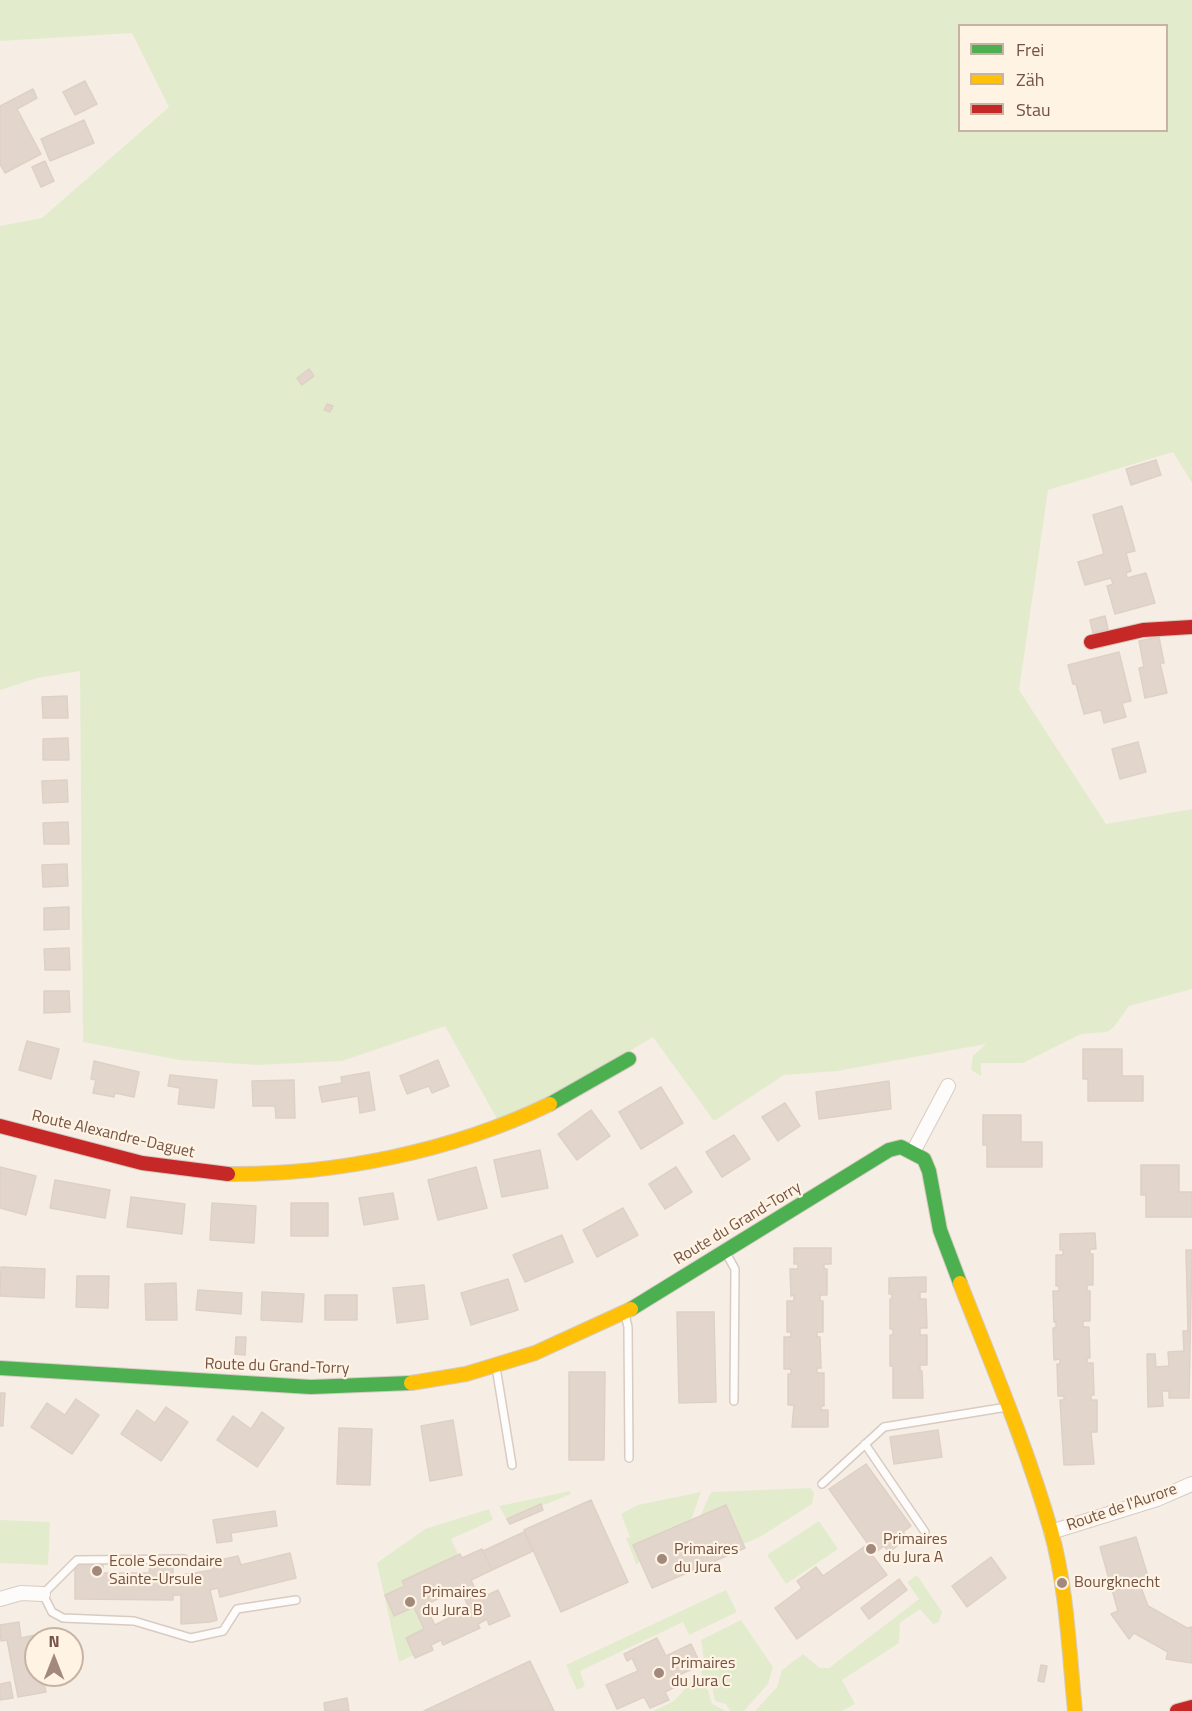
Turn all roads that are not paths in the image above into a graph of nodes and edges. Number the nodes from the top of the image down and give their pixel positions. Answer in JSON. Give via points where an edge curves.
{"nodes":[{"id":1,"x":1192,"y":627,"type":"edge"},
{"id":2,"x":1091,"y":642,"type":"dead end"},
{"id":3,"x":629,"y":1059,"type":"dead end"},
{"id":4,"x":948,"y":1086,"type":"dead end"},
{"id":5,"x":0,"y":1126,"type":"edge"},
{"id":6,"x":914,"y":1152,"type":"junction"},
{"id":7,"x":725,"y":1250,"type":"junction"},
{"id":8,"x":624,"y":1313,"type":"junction"},
{"id":9,"x":496,"y":1366,"type":"junction"},
{"id":10,"x":0,"y":1368,"type":"edge"},
{"id":11,"x":734,"y":1401,"type":"dead end"},
{"id":12,"x":1007,"y":1407,"type":"junction"},
{"id":13,"x":865,"y":1444,"type":"junction"},
{"id":14,"x":629,"y":1458,"type":"dead end"},
{"id":15,"x":513,"y":1465,"type":"dead end"},
{"id":16,"x":822,"y":1484,"type":"dead end"},
{"id":17,"x":1192,"y":1484,"type":"edge"},
{"id":18,"x":925,"y":1532,"type":"dead end"},
{"id":19,"x":1051,"y":1532,"type":"junction"},
{"id":20,"x":184,"y":1559,"type":"dead end"},
{"id":21,"x":43,"y":1594,"type":"junction"},
{"id":22,"x":0,"y":1599,"type":"edge"},
{"id":23,"x":296,"y":1600,"type":"dead end"},
{"id":24,"x":1192,"y":1707,"type":"edge"},
{"id":25,"x":1075,"y":1711,"type":"edge"},
{"id":26,"x":1177,"y":1711,"type":"edge"}],
"edges":[{"from":1,"to":2,"type":"street","via":[[1143,630]]},
{"from":3,"to":5,"type":"street","name":"Route Alexandre-Daguet","via":[[550,1105],[485,1129],[412,1154],[322,1172],[189,1171]]},
{"from":4,"to":6,"type":"street"},
{"from":6,"to":7,"type":"street","name":"Route du Grand-Torry","via":[[901,1147],[889,1150]]},
{"from":6,"to":12,"type":"street","via":[[929,1171],[940,1230]]},
{"from":7,"to":8,"type":"street","name":"Route du Grand-Torry"},
{"from":7,"to":11,"type":"lane","via":[[735,1269]]},
{"from":8,"to":9,"type":"street","name":"Route du Grand-Torry"},
{"from":8,"to":14,"type":"lane","via":[[628,1327]]},
{"from":9,"to":10,"type":"street","name":"Route du Grand-Torry","via":[[428,1382],[311,1387]]},
{"from":9,"to":15,"type":"lane"},
{"from":12,"to":13,"type":"lane","via":[[884,1427]]},
{"from":12,"to":19,"type":"street"},
{"from":13,"to":16,"type":"lane"},
{"from":13,"to":18,"type":"lane"},
{"from":17,"to":19,"type":"street","name":"Route de l'Aurore"},
{"from":19,"to":25,"type":"street","via":[[1062,1583]]},
{"from":20,"to":21,"type":"lane","via":[[77,1560]]},
{"from":21,"to":22,"type":"street","via":[[21,1593]]},
{"from":21,"to":23,"type":"lane","via":[[52,1612],[63,1618],[134,1622],[190,1638],[223,1631],[237,1609]]},
{"from":24,"to":26,"type":"street"}]}
